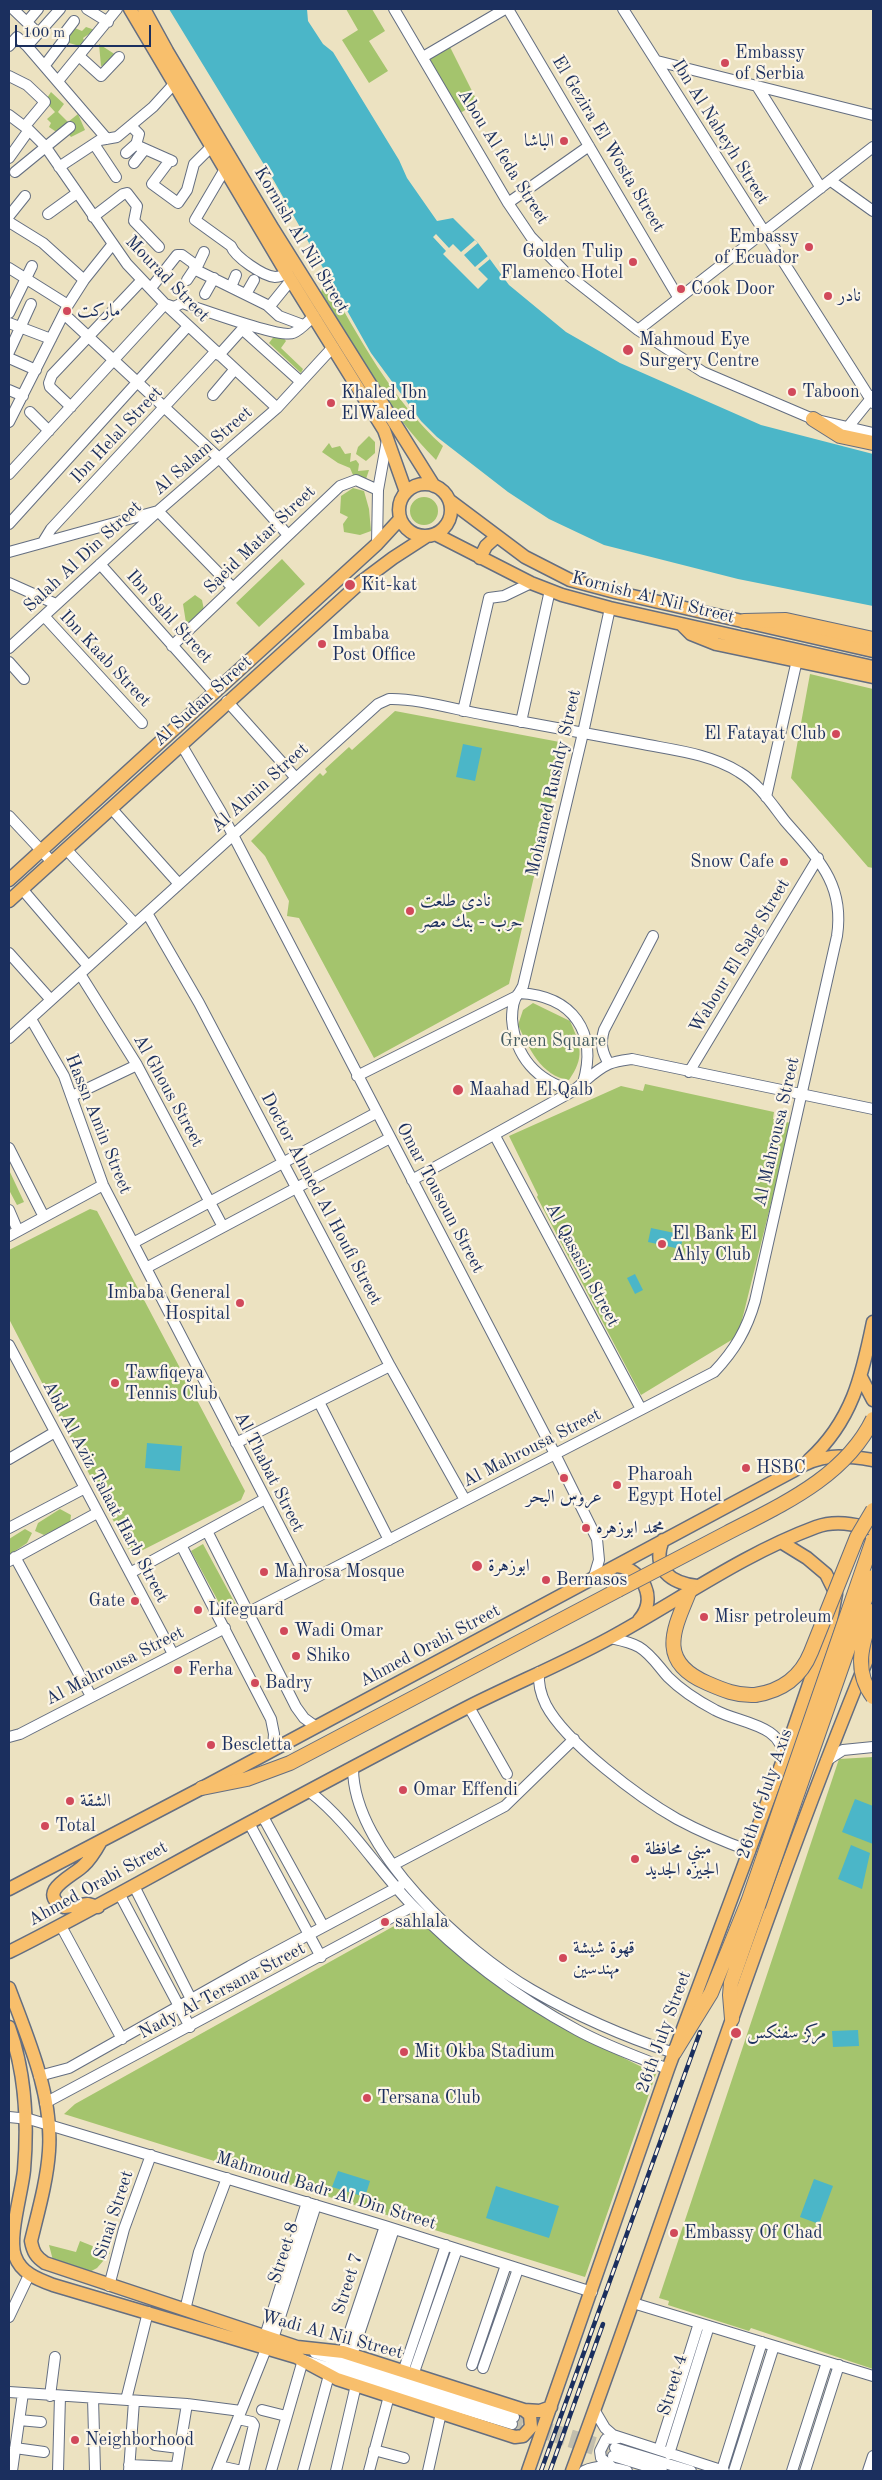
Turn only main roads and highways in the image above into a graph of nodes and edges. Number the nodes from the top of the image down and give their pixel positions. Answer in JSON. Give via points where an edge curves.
{"nodes":[{"id":1,"x":130,"y":9,"type":"edge"},
{"id":2,"x":144,"y":9,"type":"edge"},
{"id":3,"x":813,"y":420,"type":"road end"},
{"id":4,"x":873,"y":443,"type":"edge"},
{"id":5,"x":434,"y":486,"type":"junction"},
{"id":6,"x":406,"y":492,"type":"junction"},
{"id":7,"x":448,"y":500,"type":"junction"},
{"id":8,"x":400,"y":519,"type":"junction"},
{"id":9,"x":431,"y":535,"type":"junction"},
{"id":10,"x":496,"y":537,"type":"junction"},
{"id":11,"x":480,"y":558,"type":"junction"},
{"id":12,"x":744,"y":621,"type":"junction"},
{"id":13,"x":679,"y":623,"type":"junction"},
{"id":14,"x":873,"y":639,"type":"edge"},
{"id":15,"x":873,"y":651,"type":"edge"},
{"id":16,"x":873,"y":668,"type":"edge"},
{"id":17,"x":873,"y":677,"type":"edge"},
{"id":18,"x":9,"y":880,"type":"edge"},
{"id":19,"x":9,"y":901,"type":"edge"},
{"id":20,"x":873,"y":1322,"type":"edge"},
{"id":21,"x":861,"y":1378,"type":"junction"},
{"id":22,"x":873,"y":1400,"type":"edge"},
{"id":23,"x":873,"y":1419,"type":"edge"},
{"id":24,"x":873,"y":1460,"type":"edge"},
{"id":25,"x":808,"y":1461,"type":"junction"},
{"id":26,"x":873,"y":1510,"type":"edge"},
{"id":27,"x":873,"y":1529,"type":"edge"},
{"id":28,"x":663,"y":1540,"type":"junction"},
{"id":29,"x":873,"y":1540,"type":"edge"},
{"id":30,"x":781,"y":1542,"type":"junction"},
{"id":31,"x":617,"y":1566,"type":"junction"},
{"id":32,"x":873,"y":1576,"type":"edge"},
{"id":33,"x":694,"y":1588,"type":"junction"},
{"id":34,"x":835,"y":1605,"type":"junction"},
{"id":35,"x":873,"y":1606,"type":"edge"},
{"id":36,"x":873,"y":1612,"type":"edge"},
{"id":37,"x":637,"y":1622,"type":"junction"},
{"id":38,"x":873,"y":1645,"type":"edge"},
{"id":39,"x":873,"y":1697,"type":"edge"},
{"id":40,"x":202,"y":1788,"type":"junction"},
{"id":41,"x":101,"y":1841,"type":"junction"},
{"id":42,"x":9,"y":1889,"type":"edge"},
{"id":43,"x":753,"y":1904,"type":"junction"},
{"id":44,"x":98,"y":1907,"type":"junction"},
{"id":45,"x":9,"y":1952,"type":"edge"},
{"id":46,"x":9,"y":1988,"type":"edge"},
{"id":47,"x":732,"y":2019,"type":"junction"},
{"id":48,"x":9,"y":2027,"type":"edge"},
{"id":49,"x":674,"y":2052,"type":"junction"},
{"id":50,"x":20,"y":2192,"type":"junction"},
{"id":51,"x":41,"y":2196,"type":"junction"},
{"id":52,"x":59,"y":2268,"type":"junction"},
{"id":53,"x":53,"y":2285,"type":"junction"},
{"id":54,"x":268,"y":2341,"type":"junction"},
{"id":55,"x":551,"y":2408,"type":"junction"},
{"id":56,"x":517,"y":2417,"type":"junction"},
{"id":57,"x":528,"y":2471,"type":"edge"},
{"id":58,"x":572,"y":2471,"type":"edge"}],
"edges":[{"from":1,"to":6,"type":"main road","name":"Kornish Al Nil Street","via":[[289,277],[358,385],[388,439]]},
{"from":2,"to":5,"type":"main road","name":"Kornish Al Nil Street","via":[[278,238]]},
{"from":3,"to":4,"type":"highway","via":[[840,436]]},
{"from":5,"to":6,"type":"main road","via":[[419,485]]},
{"from":5,"to":7,"type":"main road"},
{"from":6,"to":8,"type":"main road","via":[[401,500]]},
{"from":7,"to":9,"type":"main road","via":[[451,508],[447,524]]},
{"from":7,"to":10,"type":"main road","name":"Kornish Al Nil Street"},
{"from":8,"to":9,"type":"main road","via":[[411,532]]},
{"from":8,"to":18,"type":"main road","name":"Al Sudan Street","via":[[377,544]]},
{"from":9,"to":11,"type":"main road","name":"Kornish Al Nil Street"},
{"from":9,"to":19,"type":"main road","name":"Al Sudan Street","via":[[361,582]]},
{"from":10,"to":11,"type":"main road"},
{"from":10,"to":12,"type":"main road","name":"Kornish Al Nil Street","via":[[525,557],[570,580]]},
{"from":11,"to":13,"type":"main road","name":"Kornish Al Nil Street","via":[[550,590],[610,608]]},
{"from":12,"to":14,"type":"highway","via":[[786,620]]},
{"from":12,"to":15,"type":"main road","name":"Kornish Al Nil Street"},
{"from":13,"to":16,"type":"main road","name":"Kornish Al Nil Street"},
{"from":13,"to":17,"type":"main road","via":[[702,640]]},
{"from":20,"to":21,"type":"main road"},
{"from":21,"to":22,"type":"main road"},
{"from":21,"to":25,"type":"main road","via":[[836,1432]]},
{"from":23,"to":40,"type":"highway","bridge":true,"via":[[844,1459],[812,1486],[784,1503],[290,1763],[246,1779]]},
{"from":24,"to":25,"type":"main road","name":"Ahmed Orabi Street","via":[[827,1456]]},
{"from":25,"to":28,"type":"main road","name":"Ahmed Orabi Street"},
{"from":26,"to":33,"type":"highway","bridge":true,"via":[[857,1537],[808,1661],[789,1682],[773,1692],[755,1696],[728,1692],[688,1673],[678,1662],[672,1635]]},
{"from":27,"to":30,"type":"main road","name":"Ahmed Orabi Street","via":[[833,1523]]},
{"from":28,"to":31,"type":"main road","name":"Ahmed Orabi Street"},
{"from":28,"to":33,"type":"main road","via":[[660,1556],[666,1573],[679,1583]]},
{"from":29,"to":43,"type":"highway","name":"26th of July Axis","bridge":true},
{"from":30,"to":33,"type":"main road","name":"Ahmed Orabi Street"},
{"from":30,"to":34,"type":"main road","via":[[826,1574],[836,1594]]},
{"from":31,"to":37,"type":"main road","via":[[635,1572],[646,1587],[647,1606]]},
{"from":31,"to":40,"type":"main road","name":"Ahmed Orabi Street"},
{"from":32,"to":43,"type":"highway","name":"26th of July Axis","bridge":true},
{"from":33,"to":37,"type":"main road","name":"Ahmed Orabi Street"},
{"from":34,"to":35,"type":"main road","via":[[855,1597]]},
{"from":34,"to":49,"type":"main road","name":"26th July Street","via":[[783,1760]]},
{"from":36,"to":39,"type":"highway","bridge":true,"via":[[862,1645],[860,1663],[863,1680]]},
{"from":37,"to":44,"type":"main road","name":"Ahmed Orabi Street","via":[[262,1815]]},
{"from":38,"to":47,"type":"main road","via":[[823,1766]]},
{"from":40,"to":41,"type":"main road","name":"Ahmed Orabi Street"},
{"from":41,"to":42,"type":"main road","name":"Ahmed Orabi Street"},
{"from":41,"to":44,"type":"main road","via":[[82,1867],[57,1885],[54,1894],[64,1907],[88,1904]]},
{"from":43,"to":47,"type":"highway","name":"26th of July Axis","via":[[732,1983]]},
{"from":43,"to":49,"type":"highway","name":"26th of July Axis","via":[[710,1994]]},
{"from":44,"to":45,"type":"main road","name":"Ahmed Orabi Street"},
{"from":46,"to":51,"type":"main road","via":[[28,2034],[49,2125]]},
{"from":47,"to":58,"type":"main road"},
{"from":48,"to":50,"type":"main road","via":[[23,2090],[25,2118]]},
{"from":49,"to":55,"type":"main road","name":"26th July Street"},
{"from":50,"to":51,"type":"main road"},
{"from":50,"to":53,"type":"main road","name":"Wadi Al Nil Street","via":[[12,2240],[15,2256],[29,2275]]},
{"from":51,"to":52,"type":"main road","name":"Wadi Al Nil Street","via":[[31,2241],[33,2250],[38,2258]]},
{"from":52,"to":53,"type":"main road"},
{"from":52,"to":54,"type":"main road","name":"Wadi Al Nil Street"},
{"from":53,"to":54,"type":"main road","name":"Wadi Al Nil Street"},
{"from":54,"to":56,"type":"main road","name":"Wadi Al Nil Street","via":[[348,2354]]},
{"from":54,"to":56,"type":"main road","name":"Wadi Al Nil Street","via":[[328,2375],[515,2437],[523,2436],[531,2427],[530,2415]]},
{"from":55,"to":56,"type":"main road","name":"Wadi Al Nil Street"},
{"from":55,"to":57,"type":"main road","name":"26th July Street"}]}
